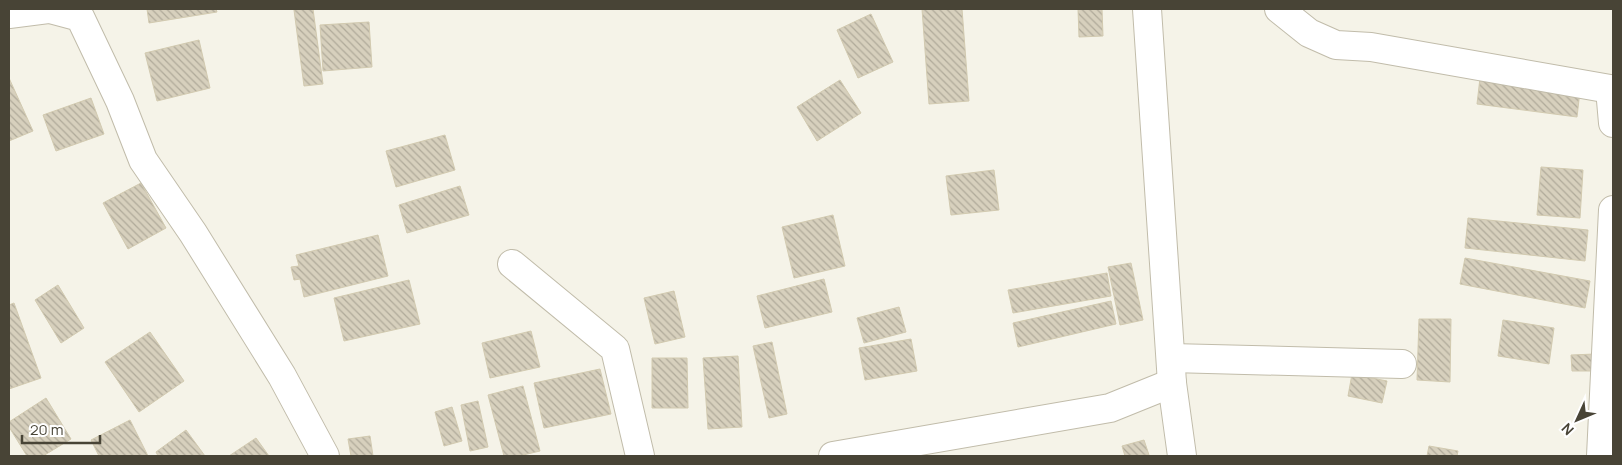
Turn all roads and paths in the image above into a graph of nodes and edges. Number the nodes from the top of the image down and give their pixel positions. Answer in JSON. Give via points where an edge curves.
{"nodes":[{"id":1,"x":49,"y":9,"type":"edge"},
{"id":2,"x":1147,"y":9,"type":"edge"},
{"id":3,"x":1279,"y":9,"type":"edge"},
{"id":4,"x":9,"y":14,"type":"edge"},
{"id":5,"x":1613,"y":123,"type":"edge"},
{"id":6,"x":1613,"y":210,"type":"edge"},
{"id":7,"x":512,"y":264,"type":"dead end"},
{"id":8,"x":1402,"y":364,"type":"dead end"},
{"id":9,"x":1171,"y":371,"type":"junction"},
{"id":10,"x":325,"y":456,"type":"edge"},
{"id":11,"x":640,"y":456,"type":"edge"},
{"id":12,"x":832,"y":456,"type":"edge"},
{"id":13,"x":1182,"y":456,"type":"edge"},
{"id":14,"x":1601,"y":456,"type":"edge"}],
"edges":[{"from":1,"to":4,"type":"street"},
{"from":1,"to":10,"type":"street","via":[[80,17],[120,101],[143,160],[193,233],[282,376]]},
{"from":2,"to":9,"type":"street"},
{"from":3,"to":5,"type":"street","via":[[1309,33],[1336,45],[1371,47],[1610,89]]},
{"from":6,"to":14,"type":"street"},
{"from":7,"to":11,"type":"street","via":[[615,349]]},
{"from":8,"to":9,"type":"street"},
{"from":9,"to":12,"type":"street","via":[[1110,408]]},
{"from":9,"to":13,"type":"street"}]}
